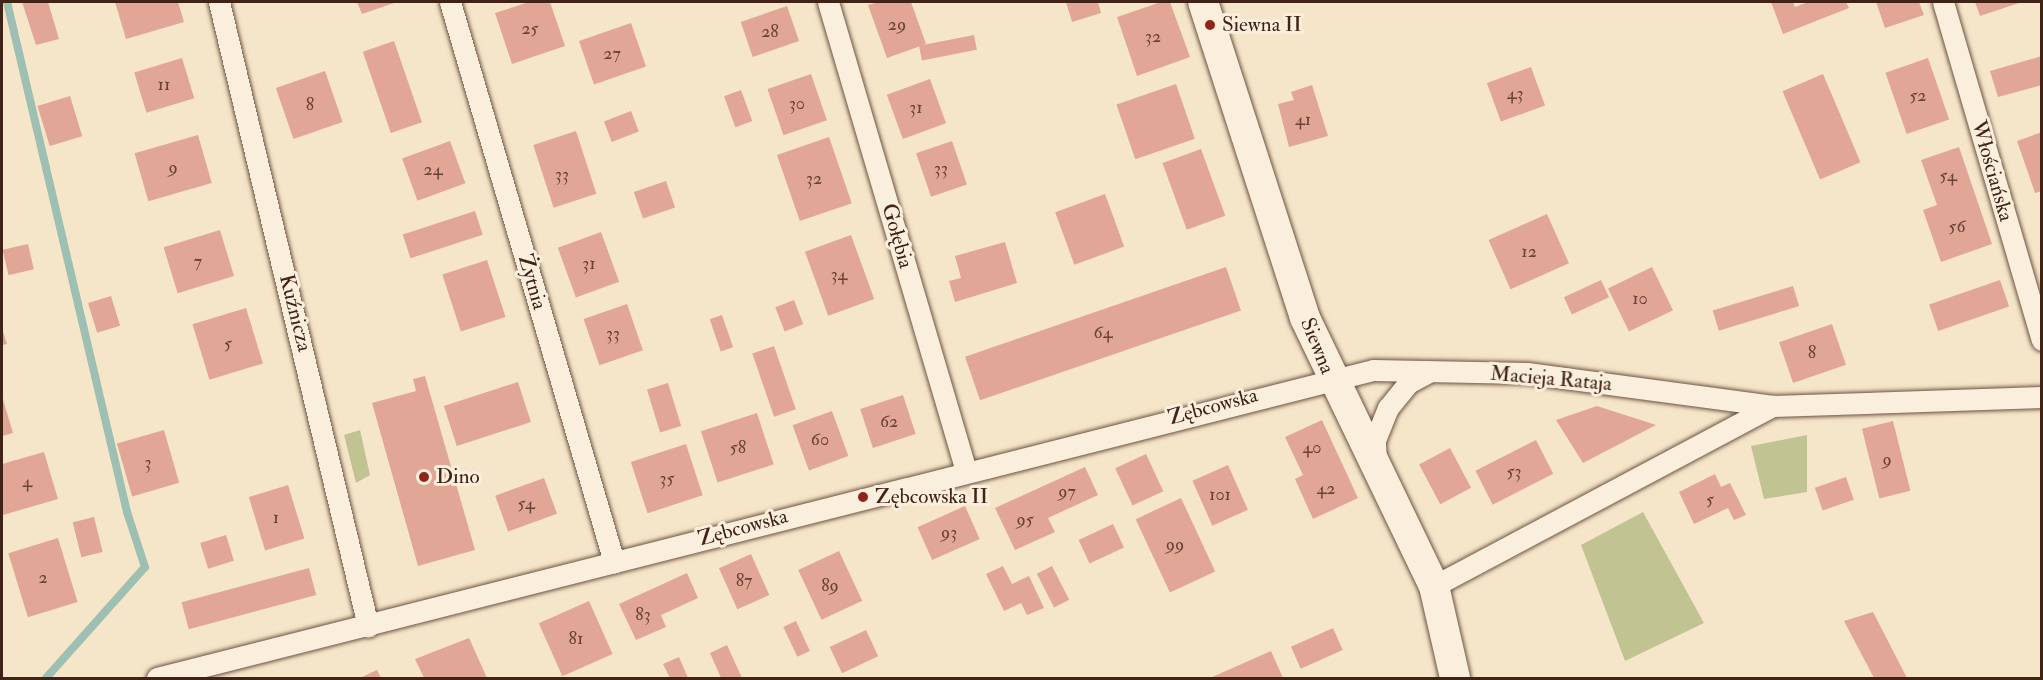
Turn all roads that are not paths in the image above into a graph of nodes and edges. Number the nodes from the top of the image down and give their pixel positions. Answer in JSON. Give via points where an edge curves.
{"nodes":[{"id":1,"x":219,"y":2,"type":"edge"},
{"id":2,"x":450,"y":2,"type":"edge"},
{"id":3,"x":828,"y":2,"type":"edge"},
{"id":4,"x":1203,"y":2,"type":"edge"},
{"id":5,"x":1943,"y":2,"type":"edge"},
{"id":6,"x":2042,"y":340,"type":"edge"},
{"id":7,"x":1429,"y":371,"type":"junction"},
{"id":8,"x":1328,"y":377,"type":"junction"},
{"id":9,"x":2042,"y":398,"type":"edge"},
{"id":10,"x":1773,"y":406,"type":"junction"},
{"id":11,"x":1376,"y":466,"type":"junction"},
{"id":12,"x":966,"y":471,"type":"junction"},
{"id":13,"x":614,"y":562,"type":"junction"},
{"id":14,"x":1434,"y":586,"type":"junction"},
{"id":15,"x":368,"y":626,"type":"junction"},
{"id":16,"x":157,"y":678,"type":"edge"},
{"id":17,"x":1455,"y":678,"type":"edge"}],
"edges":[{"from":1,"to":15,"type":"street","name":"Kuźnicza"},
{"from":2,"to":13,"type":"street","name":"Żytnia"},
{"from":3,"to":12,"type":"street","name":"Gołębia"},
{"from":4,"to":8,"type":"street","name":"Siewna","via":[[1268,215]]},
{"from":5,"to":6,"type":"street","name":"Włościańska"},
{"from":7,"to":8,"type":"street","name":"Macieja Rataja","via":[[1373,370]]},
{"from":7,"to":10,"type":"street","name":"Macieja Rataja","via":[[1527,374]]},
{"from":7,"to":11,"type":"street","via":[[1407,383],[1388,408],[1375,440]]},
{"from":8,"to":11,"type":"street","name":"Siewna"},
{"from":8,"to":12,"type":"street","name":"Zębcowska"},
{"from":9,"to":10,"type":"street","name":"Macieja Rataja"},
{"from":10,"to":14,"type":"street","name":"Macieja Rataja"},
{"from":11,"to":14,"type":"street","name":"Siewna"},
{"from":12,"to":13,"type":"street","name":"Zębcowska"},
{"from":13,"to":15,"type":"street","name":"Zębcowska"},
{"from":14,"to":17,"type":"street","name":"Siewna"},
{"from":15,"to":16,"type":"street","name":"Zębcowska"}]}
